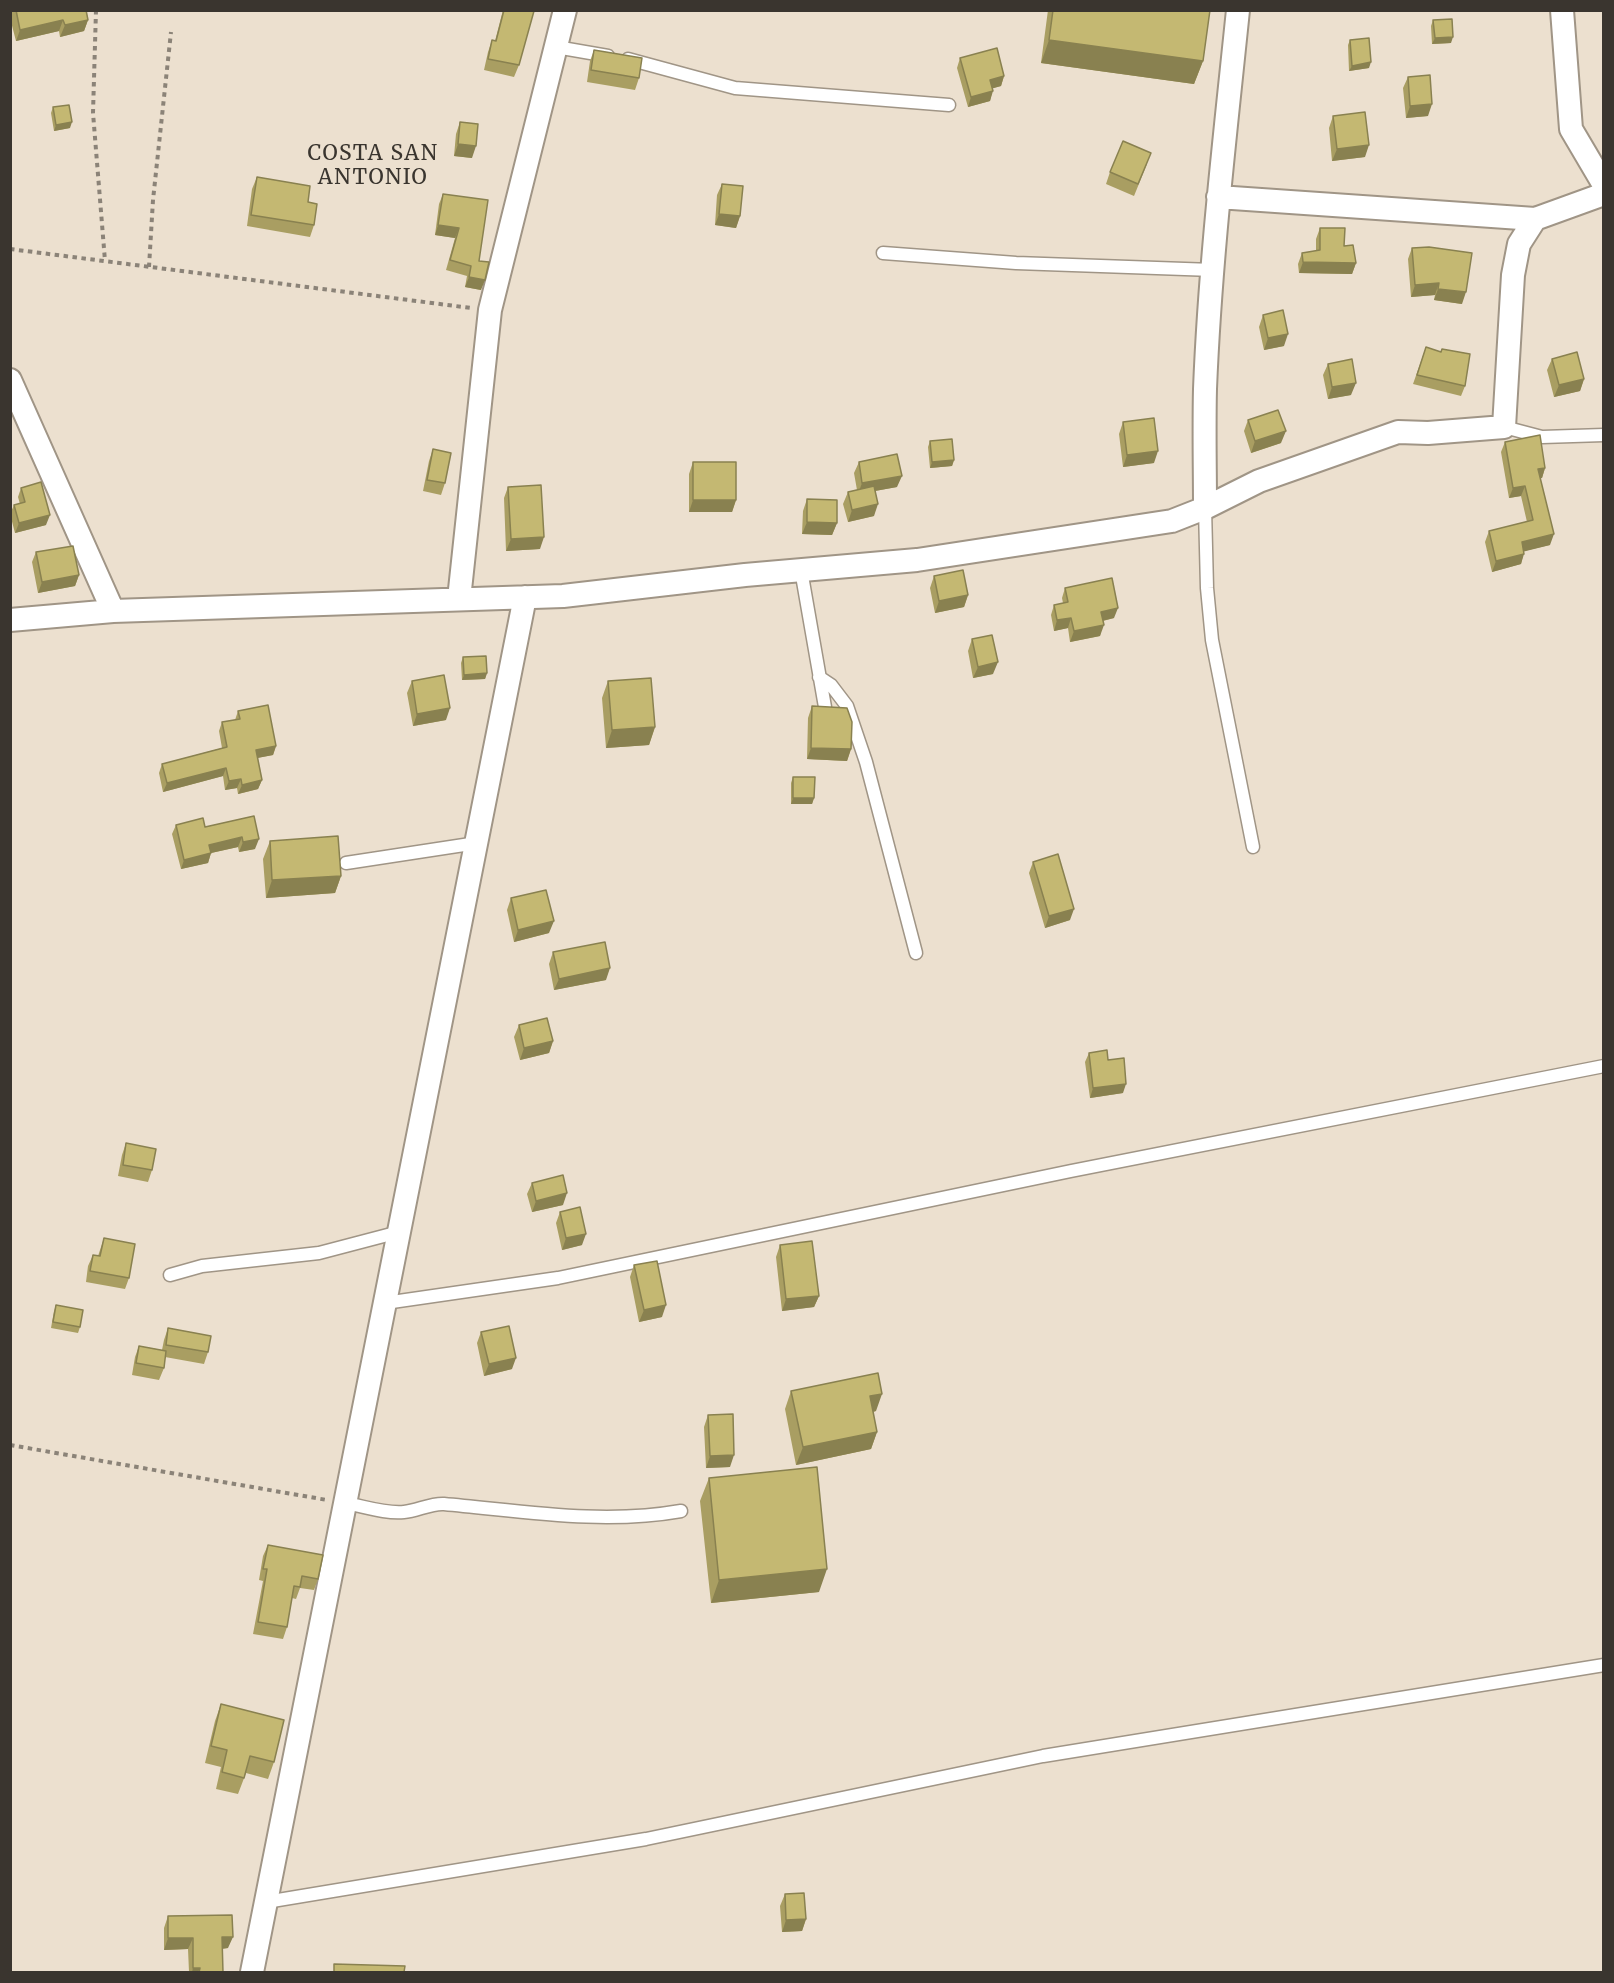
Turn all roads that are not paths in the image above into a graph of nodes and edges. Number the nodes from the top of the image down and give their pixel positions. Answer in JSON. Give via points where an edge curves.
{"nodes":[{"id":1,"x":565,"y":10,"type":"edge"},
{"id":2,"x":1238,"y":10,"type":"edge"},
{"id":3,"x":1562,"y":10,"type":"edge"},
{"id":4,"x":556,"y":47,"type":"junction"},
{"id":5,"x":949,"y":105,"type":"dead end"},
{"id":6,"x":1604,"y":185,"type":"edge"},
{"id":7,"x":1604,"y":194,"type":"edge"},
{"id":8,"x":1218,"y":197,"type":"junction"},
{"id":9,"x":1535,"y":219,"type":"junction"},
{"id":10,"x":883,"y":253,"type":"dead end"},
{"id":11,"x":1213,"y":270,"type":"junction"},
{"id":12,"x":10,"y":380,"type":"edge"},
{"id":13,"x":1504,"y":427,"type":"junction"},
{"id":14,"x":1604,"y":435,"type":"edge"},
{"id":15,"x":1205,"y":508,"type":"junction"},
{"id":16,"x":801,"y":570,"type":"junction"},
{"id":17,"x":525,"y":597,"type":"junction"},
{"id":18,"x":459,"y":599,"type":"junction"},
{"id":19,"x":113,"y":610,"type":"junction"},
{"id":20,"x":10,"y":620,"type":"edge"},
{"id":21,"x":819,"y":677,"type":"junction"},
{"id":22,"x":825,"y":707,"type":"edge"},
{"id":23,"x":477,"y":843,"type":"junction"},
{"id":24,"x":1253,"y":847,"type":"dead end"},
{"id":25,"x":346,"y":863,"type":"dead end"},
{"id":26,"x":916,"y":953,"type":"dead end"},
{"id":27,"x":1604,"y":1066,"type":"edge"},
{"id":28,"x":399,"y":1232,"type":"junction"},
{"id":29,"x":170,"y":1275,"type":"dead end"},
{"id":30,"x":385,"y":1303,"type":"junction"},
{"id":31,"x":345,"y":1503,"type":"junction"},
{"id":32,"x":681,"y":1511,"type":"dead end"},
{"id":33,"x":1604,"y":1665,"type":"edge"},
{"id":34,"x":266,"y":1902,"type":"junction"},
{"id":35,"x":252,"y":1972,"type":"edge"}],
"edges":[{"from":1,"to":4,"type":"street"},
{"from":2,"to":8,"type":"street"},
{"from":3,"to":6,"type":"street","via":[[1571,129]]},
{"from":4,"to":5,"type":"lane","via":[[640,62],[735,88]]},
{"from":4,"to":18,"type":"street","via":[[490,310]]},
{"from":7,"to":9,"type":"street"},
{"from":8,"to":9,"type":"street"},
{"from":8,"to":11,"type":"street"},
{"from":9,"to":13,"type":"street","via":[[1519,244],[1513,275]]},
{"from":10,"to":11,"type":"lane"},
{"from":11,"to":15,"type":"street","via":[[1205,390]]},
{"from":12,"to":19,"type":"street"},
{"from":13,"to":14,"type":"lane","via":[[1542,437]]},
{"from":13,"to":15,"type":"street","via":[[1428,434],[1398,432],[1259,481]]},
{"from":15,"to":16,"type":"street","via":[[1172,521],[917,560]]},
{"from":15,"to":24,"type":"lane","via":[[1212,640]]},
{"from":16,"to":17,"type":"street"},
{"from":16,"to":21,"type":"lane"},
{"from":17,"to":18,"type":"street"},
{"from":17,"to":23,"type":"street"},
{"from":18,"to":19,"type":"street"},
{"from":19,"to":20,"type":"street"},
{"from":21,"to":22,"type":"lane"},
{"from":21,"to":26,"type":"lane","via":[[847,706],[866,762]]},
{"from":23,"to":25,"type":"lane"},
{"from":23,"to":28,"type":"street"},
{"from":27,"to":30,"type":"lane","via":[[1071,1170],[558,1278]]},
{"from":28,"to":29,"type":"lane","via":[[319,1253],[202,1266]]},
{"from":28,"to":30,"type":"street"},
{"from":30,"to":31,"type":"street"},
{"from":31,"to":32,"type":"lane","via":[[403,1513],[440,1503],[516,1513],[573,1515],[647,1517]]},
{"from":31,"to":34,"type":"street"},
{"from":33,"to":34,"type":"lane","via":[[1043,1756],[646,1839]]},
{"from":34,"to":35,"type":"street"}]}
